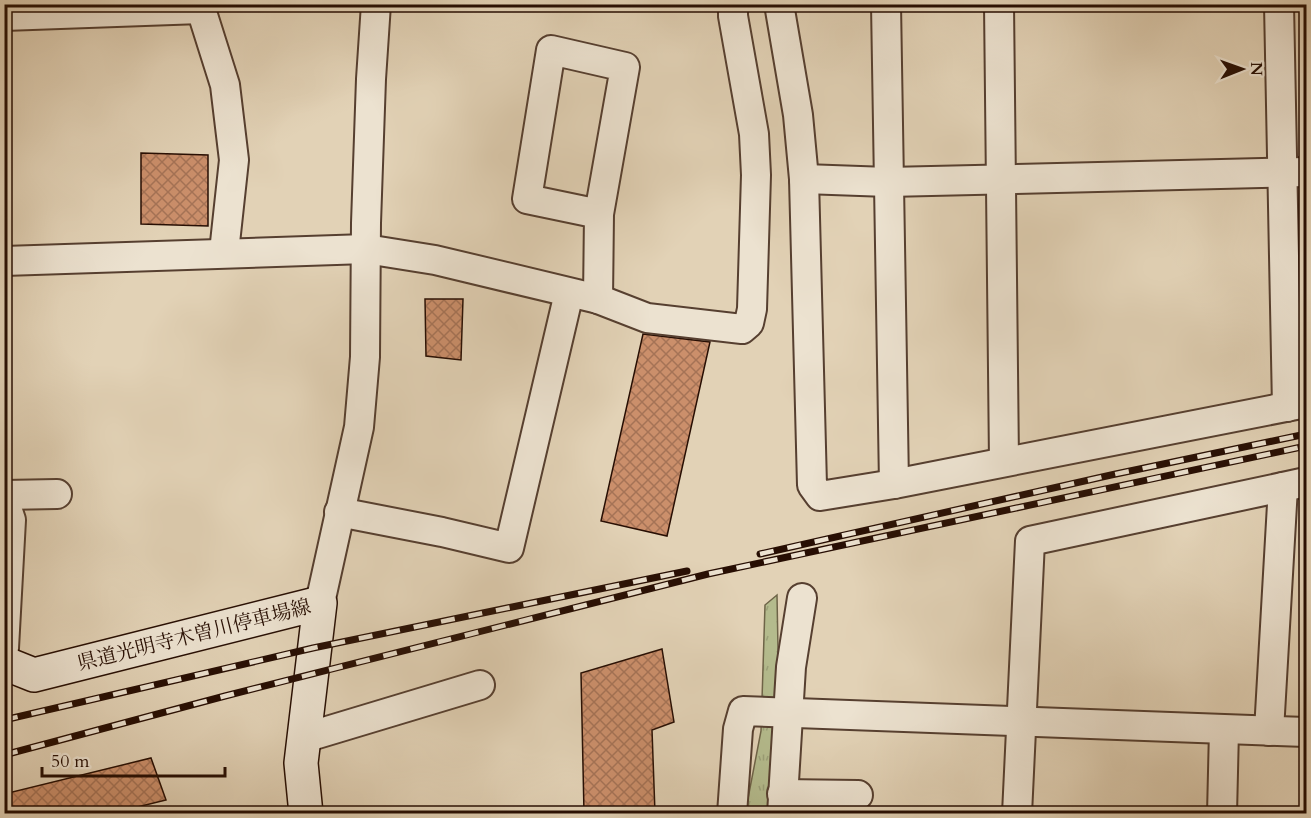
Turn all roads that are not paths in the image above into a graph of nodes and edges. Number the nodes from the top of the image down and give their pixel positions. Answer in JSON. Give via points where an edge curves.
{"nodes":[{"id":1,"x":376,"y":4,"type":"edge"},
{"id":2,"x":733,"y":4,"type":"edge"},
{"id":3,"x":779,"y":4,"type":"edge"},
{"id":4,"x":886,"y":4,"type":"edge"},
{"id":5,"x":999,"y":4,"type":"edge"},
{"id":6,"x":1279,"y":4,"type":"edge"},
{"id":7,"x":201,"y":7,"type":"edge"},
{"id":8,"x":4,"y":16,"type":"edge"},
{"id":9,"x":1294,"y":173,"type":"edge"},
{"id":10,"x":804,"y":179,"type":"junction"},
{"id":11,"x":1001,"y":179,"type":"junction"},
{"id":12,"x":888,"y":182,"type":"junction"},
{"id":13,"x":598,"y":214,"type":"junction"},
{"id":14,"x":366,"y":249,"type":"junction"},
{"id":15,"x":224,"y":252,"type":"junction"},
{"id":16,"x":4,"y":261,"type":"edge"},
{"id":17,"x":569,"y":292,"type":"junction"},
{"id":18,"x":598,"y":299,"type":"junction"},
{"id":19,"x":1297,"y":405,"type":"edge"},
{"id":20,"x":1004,"y":461,"type":"junction"},
{"id":21,"x":894,"y":484,"type":"junction"},
{"id":22,"x":1295,"y":485,"type":"edge"},
{"id":23,"x":57,"y":494,"type":"dead end"},
{"id":24,"x":4,"y":497,"type":"edge"},
{"id":25,"x":339,"y":512,"type":"junction"},
{"id":26,"x":802,"y":598,"type":"dead end"},
{"id":27,"x":320,"y":603,"type":"junction"},
{"id":28,"x":4,"y":648,"type":"edge"},
{"id":29,"x":4,"y":663,"type":"edge"},
{"id":30,"x":480,"y":686,"type":"dead end"},
{"id":31,"x":787,"y":712,"type":"junction"},
{"id":32,"x":1021,"y":722,"type":"junction"},
{"id":33,"x":1224,"y":730,"type":"junction"},
{"id":34,"x":1269,"y":731,"type":"junction"},
{"id":35,"x":1306,"y":732,"type":"edge"},
{"id":36,"x":304,"y":738,"type":"junction"},
{"id":37,"x":858,"y":795,"type":"dead end"},
{"id":38,"x":782,"y":804,"type":"edge"},
{"id":39,"x":306,"y":813,"type":"edge"},
{"id":40,"x":732,"y":813,"type":"edge"},
{"id":41,"x":1017,"y":813,"type":"edge"},
{"id":42,"x":1222,"y":813,"type":"edge"}],
"edges":[{"from":1,"to":14,"type":"street"},
{"from":2,"to":18,"type":"street","via":[[754,134],[749,323],[742,329],[647,318]]},
{"from":3,"to":10,"type":"street","via":[[798,115]]},
{"from":4,"to":12,"type":"street"},
{"from":5,"to":11,"type":"street"},
{"from":6,"to":9,"type":"street"},
{"from":7,"to":8,"type":"street"},
{"from":7,"to":15,"type":"street","via":[[225,85],[234,159]]},
{"from":9,"to":11,"type":"street"},
{"from":9,"to":19,"type":"street"},
{"from":10,"to":12,"type":"street"},
{"from":10,"to":21,"type":"street","via":[[812,484],[820,496]]},
{"from":11,"to":12,"type":"street"},
{"from":11,"to":20,"type":"street"},
{"from":12,"to":21,"type":"street"},
{"from":13,"to":13,"type":"street","via":[[625,67],[551,50],[528,199]]},
{"from":13,"to":18,"type":"street"},
{"from":14,"to":15,"type":"street"},
{"from":14,"to":17,"type":"street","via":[[435,260]]},
{"from":14,"to":25,"type":"street","via":[[365,357],[359,427]]},
{"from":15,"to":16,"type":"street"},
{"from":17,"to":18,"type":"street"},
{"from":17,"to":25,"type":"street","via":[[509,548]]},
{"from":19,"to":20,"type":"street"},
{"from":20,"to":21,"type":"street"},
{"from":22,"to":32,"type":"street","via":[[1030,541]]},
{"from":22,"to":34,"type":"street"},
{"from":23,"to":24,"type":"street"},
{"from":24,"to":28,"type":"street","via":[[12,520]]},
{"from":25,"to":27,"type":"street"},
{"from":26,"to":31,"type":"street"},
{"from":27,"to":29,"type":"main road","name":"県道光明寺木曽川停車場線","via":[[34,675]]},
{"from":27,"to":36,"type":"main road","name":"県道光明寺木曽川停車場線"},
{"from":30,"to":36,"type":"street"},
{"from":31,"to":32,"type":"street"},
{"from":31,"to":38,"type":"street"},
{"from":31,"to":40,"type":"street","via":[[742,711]]},
{"from":32,"to":33,"type":"street"},
{"from":32,"to":41,"type":"street"},
{"from":33,"to":34,"type":"street"},
{"from":33,"to":42,"type":"street"},
{"from":34,"to":35,"type":"street"},
{"from":36,"to":39,"type":"main road","name":"県道光明寺木曽川停車場線","via":[[301,763]]},
{"from":37,"to":38,"type":"street"}]}
